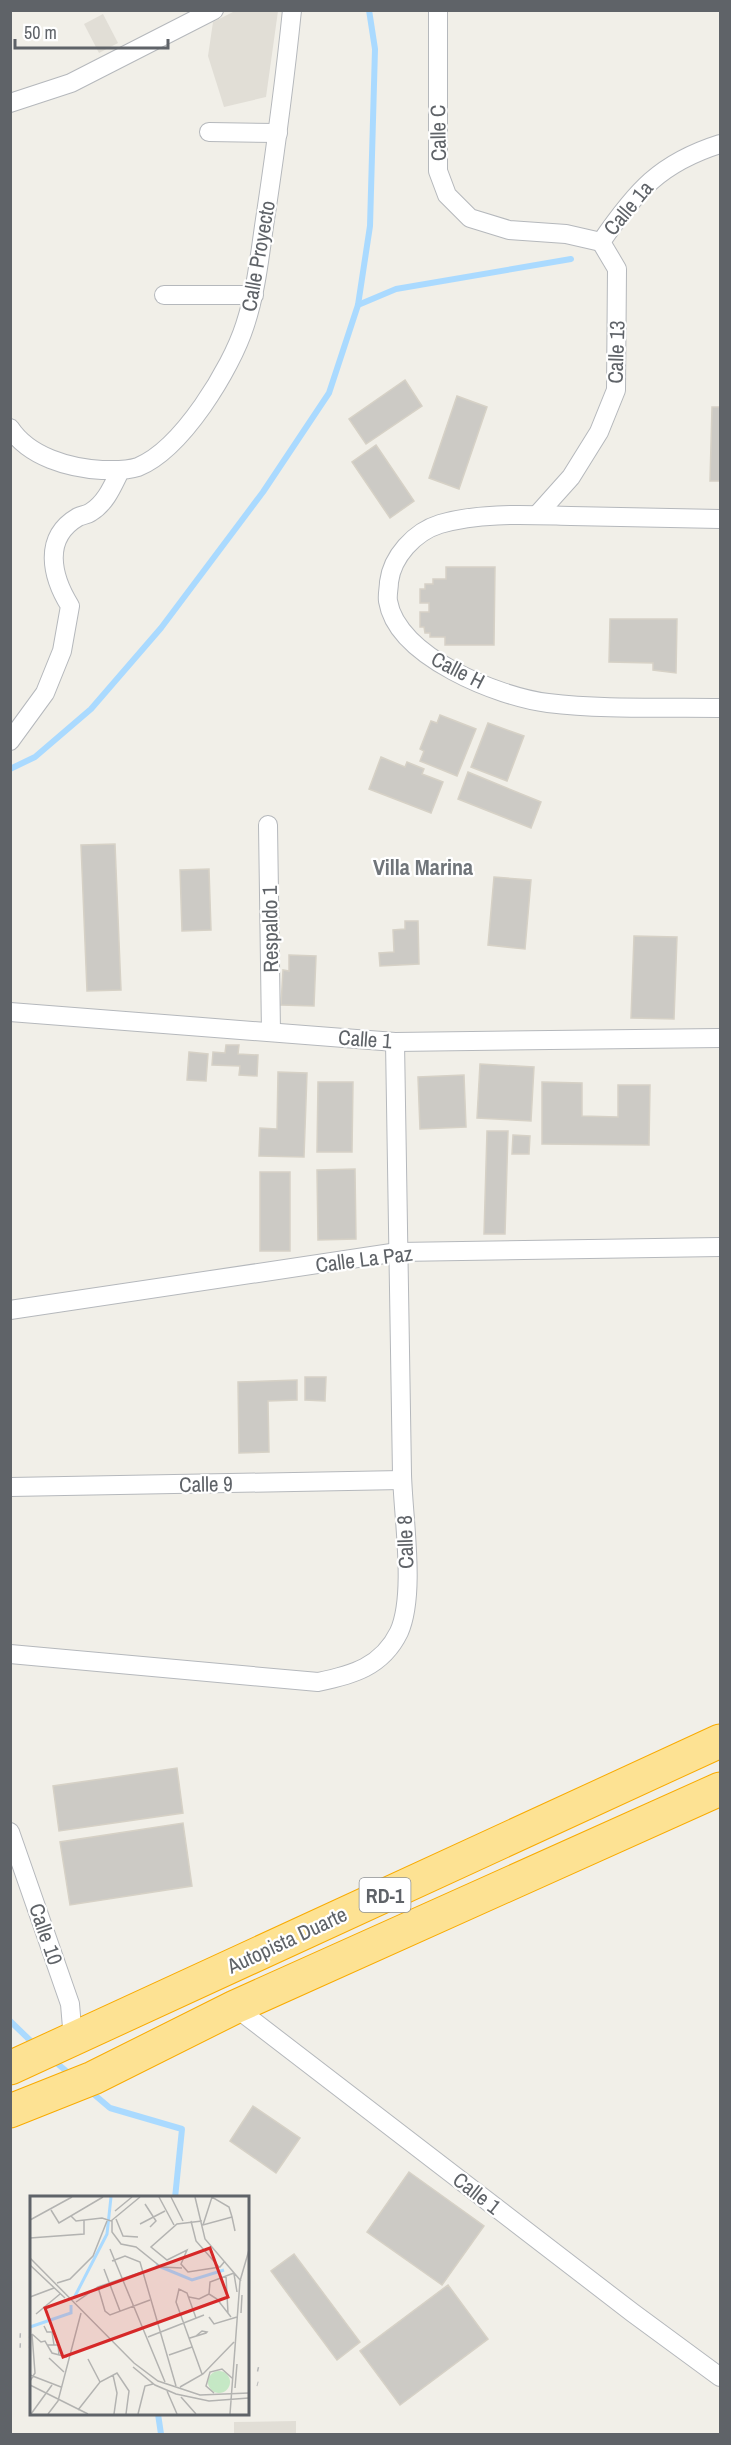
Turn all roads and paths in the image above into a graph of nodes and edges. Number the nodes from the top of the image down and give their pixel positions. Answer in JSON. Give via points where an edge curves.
{"nodes":[{"id":1,"x":214,"y":10,"type":"edge"},
{"id":2,"x":292,"y":10,"type":"edge"},
{"id":3,"x":438,"y":10,"type":"edge"},
{"id":4,"x":10,"y":104,"type":"edge"},
{"id":5,"x":209,"y":132,"type":"dead end"},
{"id":6,"x":278,"y":133,"type":"junction"},
{"id":7,"x":720,"y":144,"type":"edge"},
{"id":8,"x":601,"y":242,"type":"junction"},
{"id":9,"x":164,"y":295,"type":"dead end"},
{"id":10,"x":254,"y":295,"type":"junction"},
{"id":11,"x":10,"y":428,"type":"edge"},
{"id":12,"x":120,"y":471,"type":"junction"},
{"id":13,"x":537,"y":515,"type":"junction"},
{"id":14,"x":720,"y":519,"type":"edge"},
{"id":15,"x":720,"y":708,"type":"edge"},
{"id":16,"x":10,"y":741,"type":"edge"},
{"id":17,"x":268,"y":825,"type":"dead end"},
{"id":18,"x":10,"y":1012,"type":"edge"},
{"id":19,"x":271,"y":1032,"type":"junction"},
{"id":20,"x":720,"y":1038,"type":"edge"},
{"id":21,"x":395,"y":1042,"type":"junction"},
{"id":22,"x":720,"y":1247,"type":"edge"},
{"id":23,"x":398,"y":1252,"type":"junction"},
{"id":24,"x":10,"y":1310,"type":"edge"},
{"id":25,"x":402,"y":1480,"type":"junction"},
{"id":26,"x":10,"y":1487,"type":"edge"},
{"id":27,"x":10,"y":1654,"type":"edge"},
{"id":28,"x":720,"y":1741,"type":"edge"},
{"id":29,"x":720,"y":1789,"type":"edge"},
{"id":30,"x":10,"y":1832,"type":"edge"},
{"id":31,"x":235,"y":2007,"type":"junction"},
{"id":32,"x":62,"y":2045,"type":"junction"},
{"id":33,"x":10,"y":2068,"type":"edge"},
{"id":34,"x":13,"y":2110,"type":"edge"},
{"id":35,"x":720,"y":2377,"type":"edge"}],
"edges":[{"from":1,"to":4,"type":"street","via":[[71,83]]},
{"from":2,"to":6,"type":"street","name":"Calle Proyecto"},
{"from":3,"to":8,"type":"street","name":"Calle C","via":[[438,171],[447,195],[470,218],[509,230],[566,234]]},
{"from":5,"to":6,"type":"street"},
{"from":6,"to":10,"type":"street","name":"Calle Proyecto"},
{"from":7,"to":8,"type":"street","name":"Calle 1a","via":[[693,153],[650,180],[624,208]]},
{"from":8,"to":13,"type":"street","name":"Calle 13","via":[[617,269],[616,390],[599,432],[571,477]]},
{"from":9,"to":10,"type":"street"},
{"from":10,"to":12,"type":"street","name":"Calle Proyecto","via":[[245,327],[206,403],[153,458]]},
{"from":11,"to":12,"type":"street","name":"Calle Proyecto","via":[[29,448],[48,459]]},
{"from":12,"to":16,"type":"street","via":[[108,495],[92,512],[77,518],[60,533],[52,554],[57,586],[70,606],[62,651],[45,693]]},
{"from":13,"to":14,"type":"street","name":"Calle H"},
{"from":13,"to":15,"type":"street","name":"Calle H","via":[[481,517],[438,524],[408,543],[391,569],[388,600],[400,628],[423,652],[449,670],[499,691],[547,703]]},
{"from":17,"to":19,"type":"street","name":"Respaldo 1"},
{"from":18,"to":19,"type":"street","name":"Calle 1"},
{"from":19,"to":21,"type":"street","name":"Calle 1"},
{"from":20,"to":21,"type":"street","name":"Calle 1"},
{"from":21,"to":23,"type":"street","name":"Calle 8"},
{"from":22,"to":23,"type":"street","name":"Calle La Paz"},
{"from":23,"to":24,"type":"street","name":"Calle La Paz"},
{"from":23,"to":25,"type":"street","name":"Calle 8"},
{"from":25,"to":26,"type":"street","name":"Calle 9"},
{"from":25,"to":27,"type":"street","name":"Calle 8","via":[[407,1599],[399,1632],[378,1661],[355,1674],[318,1682]]},
{"from":28,"to":32,"type":"highway","name":"Autopista Duarte","number":"RD-1"},
{"from":29,"to":31,"type":"highway","name":"Autopista Duarte","number":"RD-1"},
{"from":30,"to":32,"type":"street","name":"Calle 10","via":[[70,2004]]},
{"from":31,"to":34,"type":"highway","name":"Autopista Duarte","number":"RD-1","via":[[93,2078]]},
{"from":31,"to":35,"type":"street","name":"Calle 1"},
{"from":32,"to":33,"type":"highway","number":"RD-1"}]}
